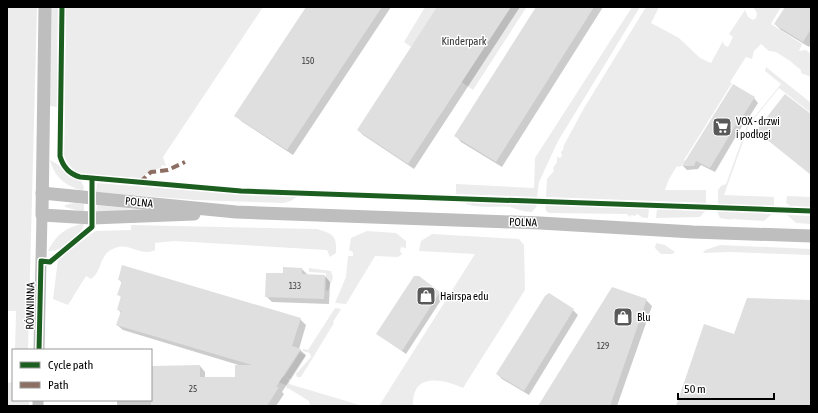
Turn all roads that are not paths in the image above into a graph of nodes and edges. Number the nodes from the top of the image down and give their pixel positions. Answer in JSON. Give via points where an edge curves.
{"nodes":[{"id":1,"x":45,"y":7,"type":"edge"},
{"id":2,"x":42,"y":193,"type":"junction"},
{"id":3,"x":236,"y":212,"type":"junction"},
{"id":4,"x":42,"y":215,"type":"junction"},
{"id":5,"x":811,"y":236,"type":"edge"},
{"id":6,"x":39,"y":349,"type":"edge"}],
"edges":[{"from":1,"to":2,"type":"street","name":"RÓWNINNA"},
{"from":2,"to":3,"type":"street","name":"POLNA"},
{"from":2,"to":4,"type":"street","name":"RÓWNINNA"},
{"from":3,"to":4,"type":"street","name":"POLNA","via":[[92,218]]},
{"from":3,"to":5,"type":"street","name":"POLNA"},
{"from":4,"to":6,"type":"street","name":"RÓWNINNA"}]}
